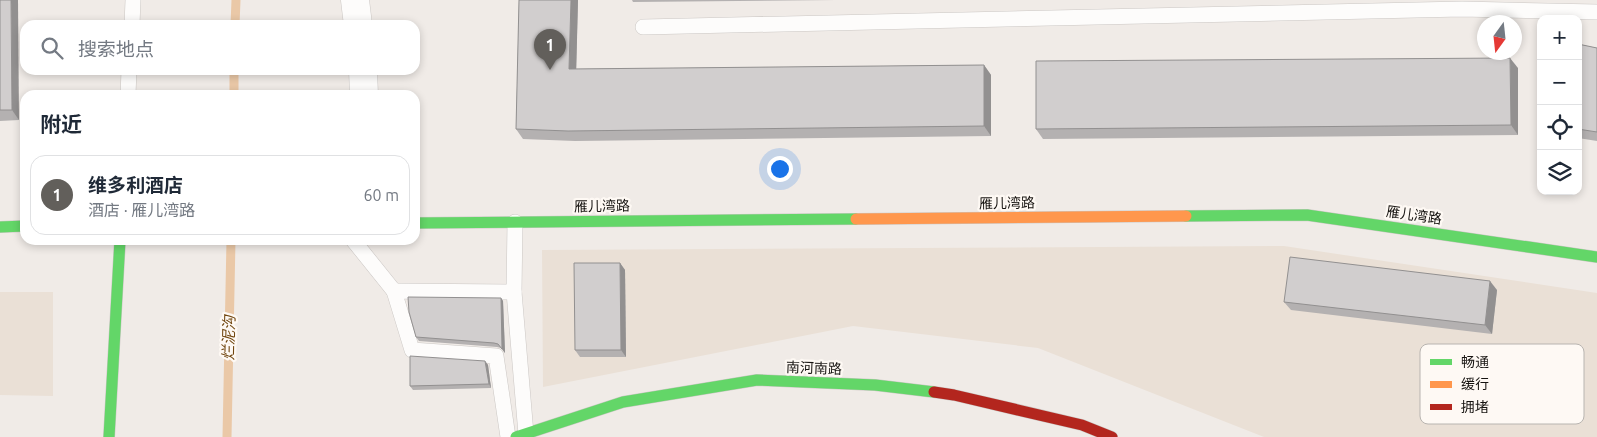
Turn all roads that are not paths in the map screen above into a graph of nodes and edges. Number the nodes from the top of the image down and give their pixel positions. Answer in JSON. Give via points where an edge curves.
{"nodes":[{"id":1,"x":133,"y":0,"type":"edge"},
{"id":2,"x":355,"y":0,"type":"edge"},
{"id":3,"x":1597,"y":12,"type":"edge"},
{"id":4,"x":132,"y":20,"type":"edge"},
{"id":5,"x":357,"y":20,"type":"edge"},
{"id":6,"x":643,"y":27,"type":"dead end"},
{"id":7,"x":129,"y":75,"type":"edge"},
{"id":8,"x":363,"y":75,"type":"edge"},
{"id":9,"x":128,"y":90,"type":"edge"},
{"id":10,"x":364,"y":90,"type":"edge"},
{"id":11,"x":515,"y":222,"type":"junction"},
{"id":12,"x":420,"y":223,"type":"edge"},
{"id":13,"x":20,"y":226,"type":"edge"},
{"id":14,"x":0,"y":227,"type":"edge"},
{"id":15,"x":120,"y":245,"type":"edge"},
{"id":16,"x":357,"y":245,"type":"edge"},
{"id":17,"x":1597,"y":257,"type":"edge"},
{"id":18,"x":394,"y":291,"type":"junction"},
{"id":19,"x":514,"y":292,"type":"junction"},
{"id":20,"x":521,"y":435,"type":"edge"},
{"id":21,"x":109,"y":437,"type":"edge"},
{"id":22,"x":508,"y":437,"type":"edge"},
{"id":23,"x":1112,"y":437,"type":"edge"}],
"edges":[{"from":1,"to":4,"type":"lane"},
{"from":2,"to":5,"type":"street"},
{"from":3,"to":6,"type":"lane","via":[[1462,9]]},
{"from":7,"to":9,"type":"lane"},
{"from":8,"to":10,"type":"street"},
{"from":11,"to":12,"type":"main road","name":"雁儿湾路"},
{"from":11,"to":17,"type":"main road","name":"雁儿湾路","via":[[1307,215]]},
{"from":11,"to":19,"type":"lane"},
{"from":13,"to":14,"type":"main road"},
{"from":15,"to":21,"type":"main road"},
{"from":16,"to":18,"type":"lane"},
{"from":18,"to":19,"type":"lane"},
{"from":18,"to":22,"type":"lane","via":[[412,350],[496,356]]},
{"from":19,"to":20,"type":"lane"},
{"from":20,"to":23,"type":"main road","name":"南河南路","via":[[623,402],[757,380],[875,385],[954,395],[1082,425]]}]}
